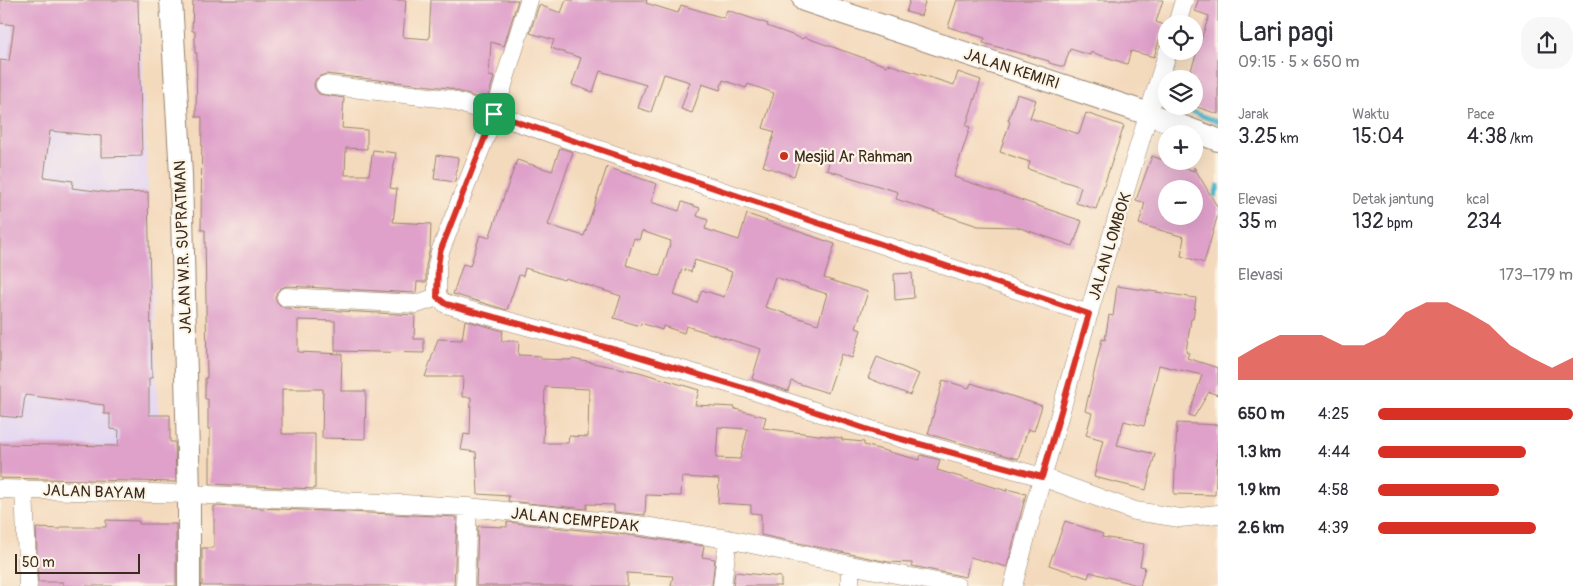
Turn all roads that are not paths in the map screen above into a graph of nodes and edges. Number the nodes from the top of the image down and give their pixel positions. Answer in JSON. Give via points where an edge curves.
{"nodes":[{"id":1,"x":171,"y":0,"type":"edge"},
{"id":2,"x":529,"y":0,"type":"edge"},
{"id":3,"x":1184,"y":0,"type":"edge"},
{"id":4,"x":812,"y":1,"type":"edge"},
{"id":5,"x":1180,"y":15,"type":"edge"},
{"id":6,"x":1165,"y":60,"type":"edge"},
{"id":7,"x":325,"y":86,"type":"dead end"},
{"id":8,"x":494,"y":114,"type":"junction"},
{"id":9,"x":1148,"y":114,"type":"junction"},
{"id":10,"x":1218,"y":140,"type":"edge"},
{"id":11,"x":286,"y":297,"type":"dead end"},
{"id":12,"x":437,"y":297,"type":"junction"},
{"id":13,"x":1089,"y":314,"type":"junction"},
{"id":14,"x":1042,"y":477,"type":"junction"},
{"id":15,"x":0,"y":489,"type":"edge"},
{"id":16,"x":24,"y":489,"type":"junction"},
{"id":17,"x":189,"y":494,"type":"junction"},
{"id":18,"x":468,"y":507,"type":"junction"},
{"id":19,"x":1218,"y":514,"type":"edge"},
{"id":20,"x":728,"y":539,"type":"junction"},
{"id":21,"x":850,"y":565,"type":"junction"},
{"id":22,"x":28,"y":586,"type":"edge"},
{"id":23,"x":189,"y":586,"type":"edge"},
{"id":24,"x":465,"y":586,"type":"edge"},
{"id":25,"x":722,"y":586,"type":"edge"},
{"id":26,"x":850,"y":586,"type":"edge"},
{"id":27,"x":957,"y":586,"type":"edge"},
{"id":28,"x":1013,"y":586,"type":"edge"}],
"edges":[{"from":1,"to":17,"type":"street","name":"JALAN W.R. SUPRATMAN","via":[[181,175]]},
{"from":2,"to":8,"type":"street"},
{"from":3,"to":5,"type":"street"},
{"from":4,"to":9,"type":"street","name":"JALAN KEMIRI"},
{"from":6,"to":9,"type":"street","name":"JALAN LOMBOK"},
{"from":7,"to":8,"type":"street","via":[[448,99]]},
{"from":8,"to":12,"type":"street","via":[[440,252]]},
{"from":8,"to":13,"type":"street"},
{"from":9,"to":10,"type":"street","name":"JALAN KEMIRI"},
{"from":9,"to":13,"type":"street","name":"JALAN LOMBOK"},
{"from":11,"to":12,"type":"street","via":[[417,304]]},
{"from":12,"to":14,"type":"street","via":[[446,304],[641,357],[875,432]]},
{"from":13,"to":14,"type":"street","name":"JALAN LOMBOK"},
{"from":14,"to":19,"type":"street","via":[[1135,511],[1180,518]]},
{"from":14,"to":28,"type":"street","name":"JALAN LOMBOK"},
{"from":15,"to":16,"type":"street","name":"JALAN BAYAM"},
{"from":16,"to":17,"type":"street","name":"JALAN BAYAM"},
{"from":16,"to":22,"type":"street"},
{"from":17,"to":18,"type":"street","name":"JALAN CEMPEDAK"},
{"from":17,"to":23,"type":"street","name":"JALAN W.R. SUPRATMAN"},
{"from":18,"to":20,"type":"street","name":"JALAN CEMPEDAK","via":[[637,524]]},
{"from":18,"to":24,"type":"street"},
{"from":20,"to":21,"type":"street","name":"JALAN CEMPEDAK"},
{"from":20,"to":25,"type":"street"},
{"from":21,"to":26,"type":"street"},
{"from":21,"to":27,"type":"street","name":"JALAN CEMPEDAK"}]}
